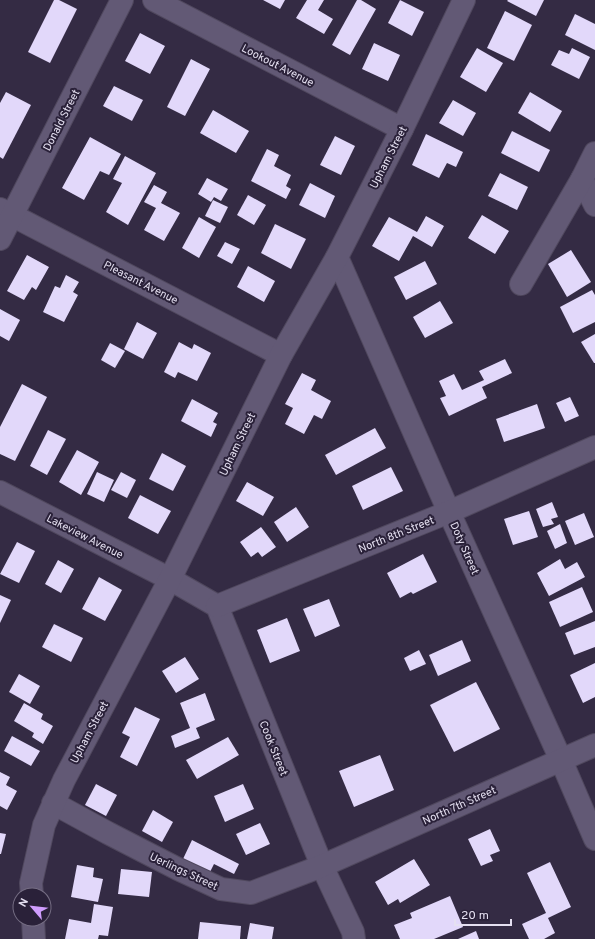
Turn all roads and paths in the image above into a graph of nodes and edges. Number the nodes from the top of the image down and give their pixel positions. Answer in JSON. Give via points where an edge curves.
{"nodes":[{"id":1,"x":122,"y":0,"type":"edge"},
{"id":2,"x":154,"y":0,"type":"edge"},
{"id":3,"x":464,"y":0,"type":"edge"},
{"id":4,"x":402,"y":129,"type":"junction"},
{"id":5,"x":595,"y":153,"type":"edge"},
{"id":6,"x":582,"y":178,"type":"junction"},
{"id":7,"x":595,"y":205,"type":"edge"},
{"id":8,"x":6,"y":212,"type":"edge"},
{"id":9,"x":0,"y":239,"type":"edge"},
{"id":10,"x":338,"y":257,"type":"junction"},
{"id":11,"x":522,"y":284,"type":"dead end"},
{"id":12,"x":281,"y":355,"type":"junction"},
{"id":13,"x":595,"y":447,"type":"edge"},
{"id":14,"x":0,"y":492,"type":"edge"},
{"id":15,"x":449,"y":512,"type":"junction"},
{"id":16,"x":170,"y":579,"type":"junction"},
{"id":17,"x":217,"y":606,"type":"junction"},
{"id":18,"x":595,"y":745,"type":"edge"},
{"id":19,"x":561,"y":760,"type":"junction"},
{"id":20,"x":53,"y":803,"type":"junction"},
{"id":21,"x":595,"y":839,"type":"edge"},
{"id":22,"x":322,"y":866,"type":"junction"},
{"id":23,"x":31,"y":887,"type":"edge"},
{"id":24,"x":33,"y":927,"type":"edge"},
{"id":25,"x":34,"y":939,"type":"edge"},
{"id":26,"x":354,"y":939,"type":"edge"}],
"edges":[{"from":1,"to":8,"type":"street","name":"Donald Street"},
{"from":2,"to":4,"type":"street","name":"Lookout Avenue"},
{"from":3,"to":4,"type":"street","name":"Upham Street"},
{"from":4,"to":10,"type":"street","name":"Upham Street"},
{"from":5,"to":6,"type":"street"},
{"from":6,"to":7,"type":"street"},
{"from":6,"to":11,"type":"street"},
{"from":8,"to":9,"type":"street","name":"Donald Street"},
{"from":8,"to":12,"type":"street","name":"Pleasant Avenue"},
{"from":10,"to":12,"type":"street","name":"Upham Street"},
{"from":10,"to":15,"type":"street","name":"Doty Street"},
{"from":12,"to":16,"type":"street","name":"Upham Street"},
{"from":13,"to":15,"type":"street","name":"North 8th Street"},
{"from":14,"to":16,"type":"street","name":"Lakeview Avenue"},
{"from":15,"to":17,"type":"street","name":"North 8th Street"},
{"from":15,"to":19,"type":"street","name":"Doty Street"},
{"from":16,"to":17,"type":"street"},
{"from":16,"to":20,"type":"street","name":"Upham Street"},
{"from":17,"to":22,"type":"street","name":"Cook Street"},
{"from":18,"to":19,"type":"street","name":"North 7th Street"},
{"from":19,"to":21,"type":"street","name":"Doty Street"},
{"from":19,"to":22,"type":"street","name":"North 7th Street"},
{"from":20,"to":22,"type":"street","name":"Uerlings Street","via":[[221,889],[251,893]]},
{"from":20,"to":23,"type":"street","name":"Upham Street","via":[[44,825]]},
{"from":22,"to":26,"type":"street","name":"Cook Street"},
{"from":24,"to":25,"type":"street"}]}
